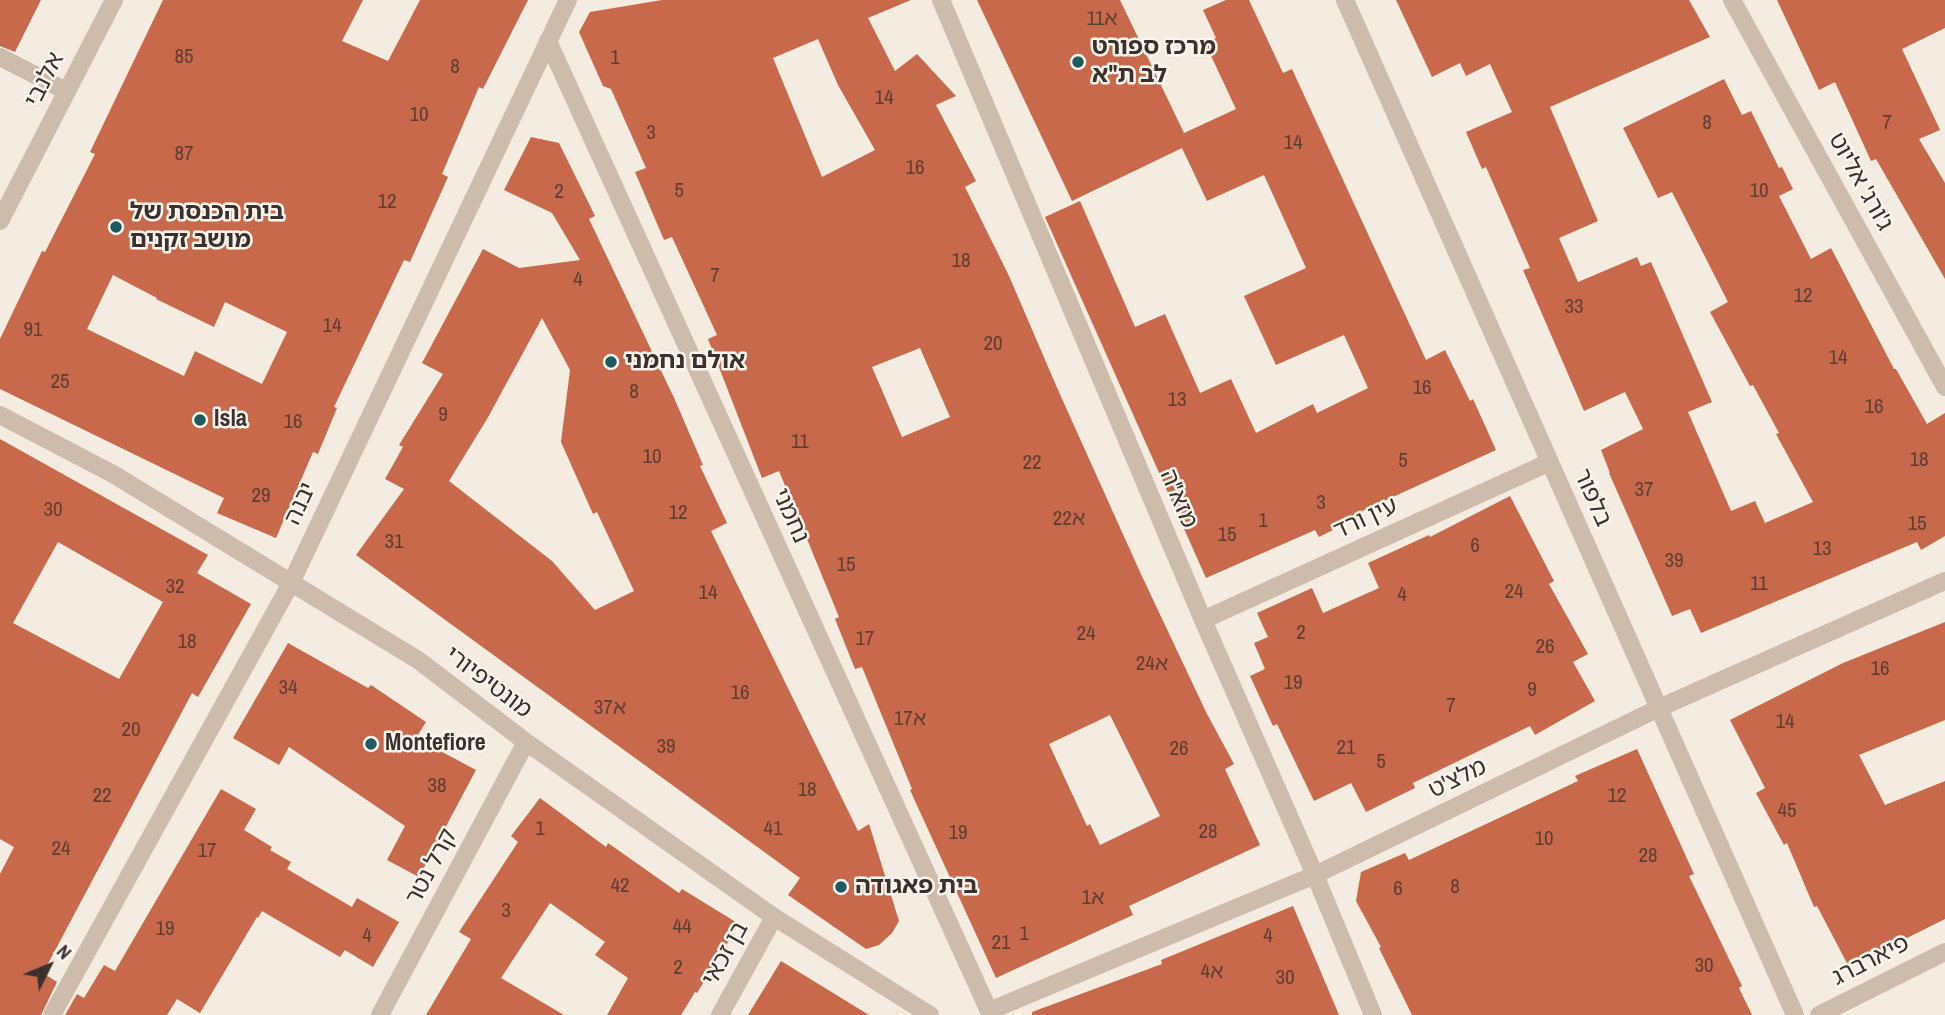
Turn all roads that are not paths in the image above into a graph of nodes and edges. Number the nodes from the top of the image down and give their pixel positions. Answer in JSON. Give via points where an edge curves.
{"nodes":[{"id":1,"x":114,"y":0,"type":"edge"},
{"id":2,"x":568,"y":0,"type":"edge"},
{"id":3,"x":941,"y":0,"type":"edge"},
{"id":4,"x":1345,"y":0,"type":"edge"},
{"id":5,"x":1732,"y":0,"type":"edge"},
{"id":6,"x":548,"y":41,"type":"junction"},
{"id":7,"x":0,"y":57,"type":"edge"},
{"id":8,"x":66,"y":91,"type":"junction"},
{"id":9,"x":0,"y":221,"type":"edge"},
{"id":10,"x":1945,"y":387,"type":"edge"},
{"id":11,"x":0,"y":415,"type":"edge"},
{"id":12,"x":1550,"y":462,"type":"junction"},
{"id":13,"x":1945,"y":581,"type":"edge"},
{"id":14,"x":291,"y":583,"type":"junction"},
{"id":15,"x":1203,"y":620,"type":"junction"},
{"id":16,"x":1658,"y":708,"type":"junction"},
{"id":17,"x":526,"y":742,"type":"junction"},
{"id":18,"x":1315,"y":876,"type":"junction"},
{"id":19,"x":774,"y":917,"type":"junction"},
{"id":20,"x":1945,"y":952,"type":"edge"},
{"id":21,"x":985,"y":1014,"type":"edge"},
{"id":22,"x":52,"y":1015,"type":"edge"},
{"id":23,"x":380,"y":1015,"type":"edge"},
{"id":24,"x":720,"y":1015,"type":"edge"},
{"id":25,"x":930,"y":1015,"type":"edge"},
{"id":26,"x":1373,"y":1015,"type":"edge"},
{"id":27,"x":1795,"y":1015,"type":"edge"},
{"id":28,"x":1819,"y":1015,"type":"edge"}],
"edges":[{"from":1,"to":8,"type":"street","name":"אלנבי"},
{"from":2,"to":6,"type":"street","name":"יבנה"},
{"from":3,"to":15,"type":"street","name":"מזא\"ה"},
{"from":4,"to":12,"type":"street","name":"בלפור"},
{"from":5,"to":10,"type":"street","name":"ג'ורג' אליוט"},
{"from":6,"to":14,"type":"street","name":"יבנה"},
{"from":6,"to":21,"type":"street","name":"נחמני"},
{"from":7,"to":8,"type":"street"},
{"from":8,"to":9,"type":"street","name":"אלנבי"},
{"from":11,"to":14,"type":"street","name":"מונטיפיורי","via":[[113,474]]},
{"from":12,"to":15,"type":"street","name":"עין ורד"},
{"from":12,"to":16,"type":"street","name":"בלפור"},
{"from":13,"to":16,"type":"street","name":"מלצ'ט"},
{"from":14,"to":17,"type":"street","name":"מונטיפיורי","via":[[418,660]]},
{"from":14,"to":22,"type":"street","name":"יבנה"},
{"from":15,"to":18,"type":"street","name":"מזא\"ה"},
{"from":16,"to":18,"type":"street","name":"מלצ'ט"},
{"from":16,"to":27,"type":"street","name":"בלפור"},
{"from":17,"to":19,"type":"street","name":"מונטיפיורי"},
{"from":17,"to":23,"type":"street","name":"קרל נטר"},
{"from":18,"to":21,"type":"street","name":"מלצ'ט"},
{"from":18,"to":26,"type":"street","name":"מזא\"ה"},
{"from":19,"to":24,"type":"street","name":"בן זכאי"},
{"from":19,"to":25,"type":"street","name":"מונטיפיורי"},
{"from":20,"to":28,"type":"street","name":"פיארברג"}]}
